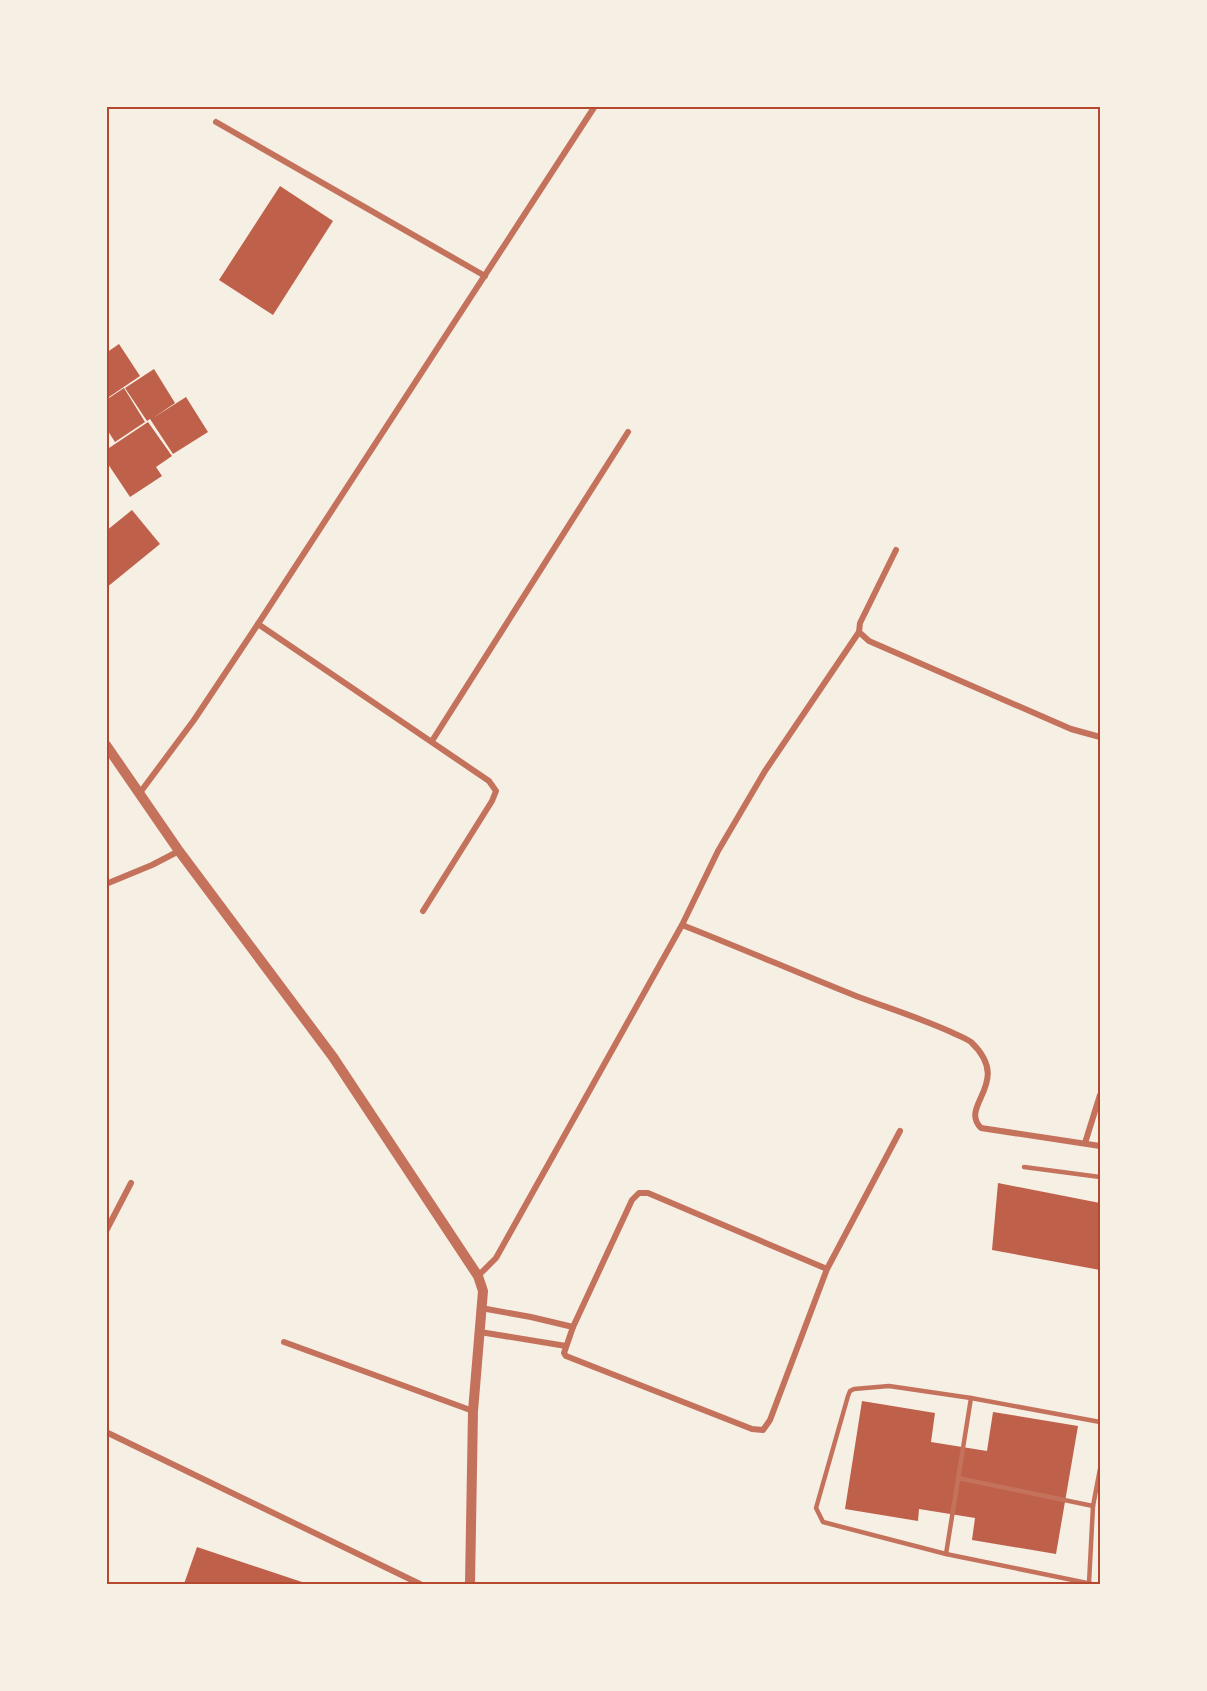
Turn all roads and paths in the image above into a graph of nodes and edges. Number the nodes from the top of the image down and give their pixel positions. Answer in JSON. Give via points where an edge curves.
{"nodes":[{"id":1,"x":595,"y":106,"type":"edge"},
{"id":2,"x":216,"y":122,"type":"dead end"},
{"id":3,"x":485,"y":276,"type":"junction"},
{"id":4,"x":628,"y":432,"type":"dead end"},
{"id":5,"x":896,"y":550,"type":"dead end"},
{"id":6,"x":258,"y":624,"type":"junction"},
{"id":7,"x":859,"y":632,"type":"junction"},
{"id":8,"x":1101,"y":737,"type":"edge"},
{"id":9,"x":432,"y":741,"type":"junction"},
{"id":10,"x":106,"y":745,"type":"edge"},
{"id":11,"x":139,"y":795,"type":"junction"},
{"id":12,"x":179,"y":850,"type":"junction"},
{"id":13,"x":106,"y":884,"type":"edge"},
{"id":14,"x":423,"y":911,"type":"dead end"},
{"id":15,"x":682,"y":925,"type":"junction"},
{"id":16,"x":1101,"y":1095,"type":"edge"},
{"id":17,"x":900,"y":1131,"type":"dead end"},
{"id":18,"x":1085,"y":1143,"type":"junction"},
{"id":19,"x":1101,"y":1146,"type":"edge"},
{"id":20,"x":1024,"y":1167,"type":"dead end"},
{"id":21,"x":1101,"y":1178,"type":"edge"},
{"id":22,"x":131,"y":1183,"type":"dead end"},
{"id":23,"x":106,"y":1231,"type":"edge"},
{"id":24,"x":827,"y":1269,"type":"junction"},
{"id":25,"x":478,"y":1276,"type":"junction"},
{"id":26,"x":481,"y":1308,"type":"junction"},
{"id":27,"x":573,"y":1327,"type":"junction"},
{"id":28,"x":480,"y":1332,"type":"junction"},
{"id":29,"x":284,"y":1342,"type":"dead end"},
{"id":30,"x":566,"y":1346,"type":"junction"},
{"id":31,"x":971,"y":1398,"type":"junction"},
{"id":32,"x":473,"y":1411,"type":"junction"},
{"id":33,"x":1101,"y":1422,"type":"edge"},
{"id":34,"x":106,"y":1432,"type":"edge"},
{"id":35,"x":1101,"y":1469,"type":"edge"},
{"id":36,"x":958,"y":1478,"type":"junction"},
{"id":37,"x":1094,"y":1506,"type":"junction"},
{"id":38,"x":946,"y":1554,"type":"junction"},
{"id":39,"x":420,"y":1584,"type":"edge"},
{"id":40,"x":470,"y":1584,"type":"edge"},
{"id":41,"x":1090,"y":1584,"type":"edge"}],
"edges":[{"from":1,"to":3,"type":"street"},
{"from":2,"to":3,"type":"street"},
{"from":3,"to":6,"type":"street"},
{"from":4,"to":9,"type":"street"},
{"from":5,"to":7,"type":"street","via":[[860,622]]},
{"from":6,"to":9,"type":"street"},
{"from":6,"to":11,"type":"street"},
{"from":7,"to":8,"type":"street","via":[[869,641],[1071,729]]},
{"from":7,"to":15,"type":"street","via":[[765,771],[718,851]]},
{"from":9,"to":14,"type":"street","via":[[489,781],[496,791]]},
{"from":10,"to":11,"type":"street"},
{"from":11,"to":12,"type":"street"},
{"from":12,"to":13,"type":"street"},
{"from":12,"to":25,"type":"street","via":[[333,1057]]},
{"from":15,"to":18,"type":"street","via":[[969,1041],[989,1068],[989,1079],[974,1114],[981,1128]]},
{"from":15,"to":25,"type":"street","via":[[496,1258]]},
{"from":16,"to":18,"type":"street"},
{"from":17,"to":24,"type":"street"},
{"from":18,"to":19,"type":"street"},
{"from":20,"to":21,"type":"lane"},
{"from":22,"to":23,"type":"street"},
{"from":24,"to":27,"type":"street","via":[[648,1193],[639,1193],[632,1200]]},
{"from":24,"to":30,"type":"street","via":[[763,1430],[566,1356]]},
{"from":25,"to":26,"type":"street","via":[[483,1291]]},
{"from":26,"to":27,"type":"street"},
{"from":26,"to":28,"type":"street"},
{"from":27,"to":30,"type":"street"},
{"from":28,"to":30,"type":"street"},
{"from":28,"to":32,"type":"street"},
{"from":29,"to":32,"type":"street"},
{"from":31,"to":33,"type":"lane"},
{"from":31,"to":36,"type":"lane"},
{"from":31,"to":38,"type":"lane","via":[[889,1386],[850,1391],[816,1508],[823,1522]]},
{"from":32,"to":40,"type":"street"},
{"from":34,"to":39,"type":"street"},
{"from":35,"to":37,"type":"lane"},
{"from":36,"to":37,"type":"lane"},
{"from":36,"to":38,"type":"lane"},
{"from":37,"to":41,"type":"lane"},
{"from":38,"to":41,"type":"lane"}]}
